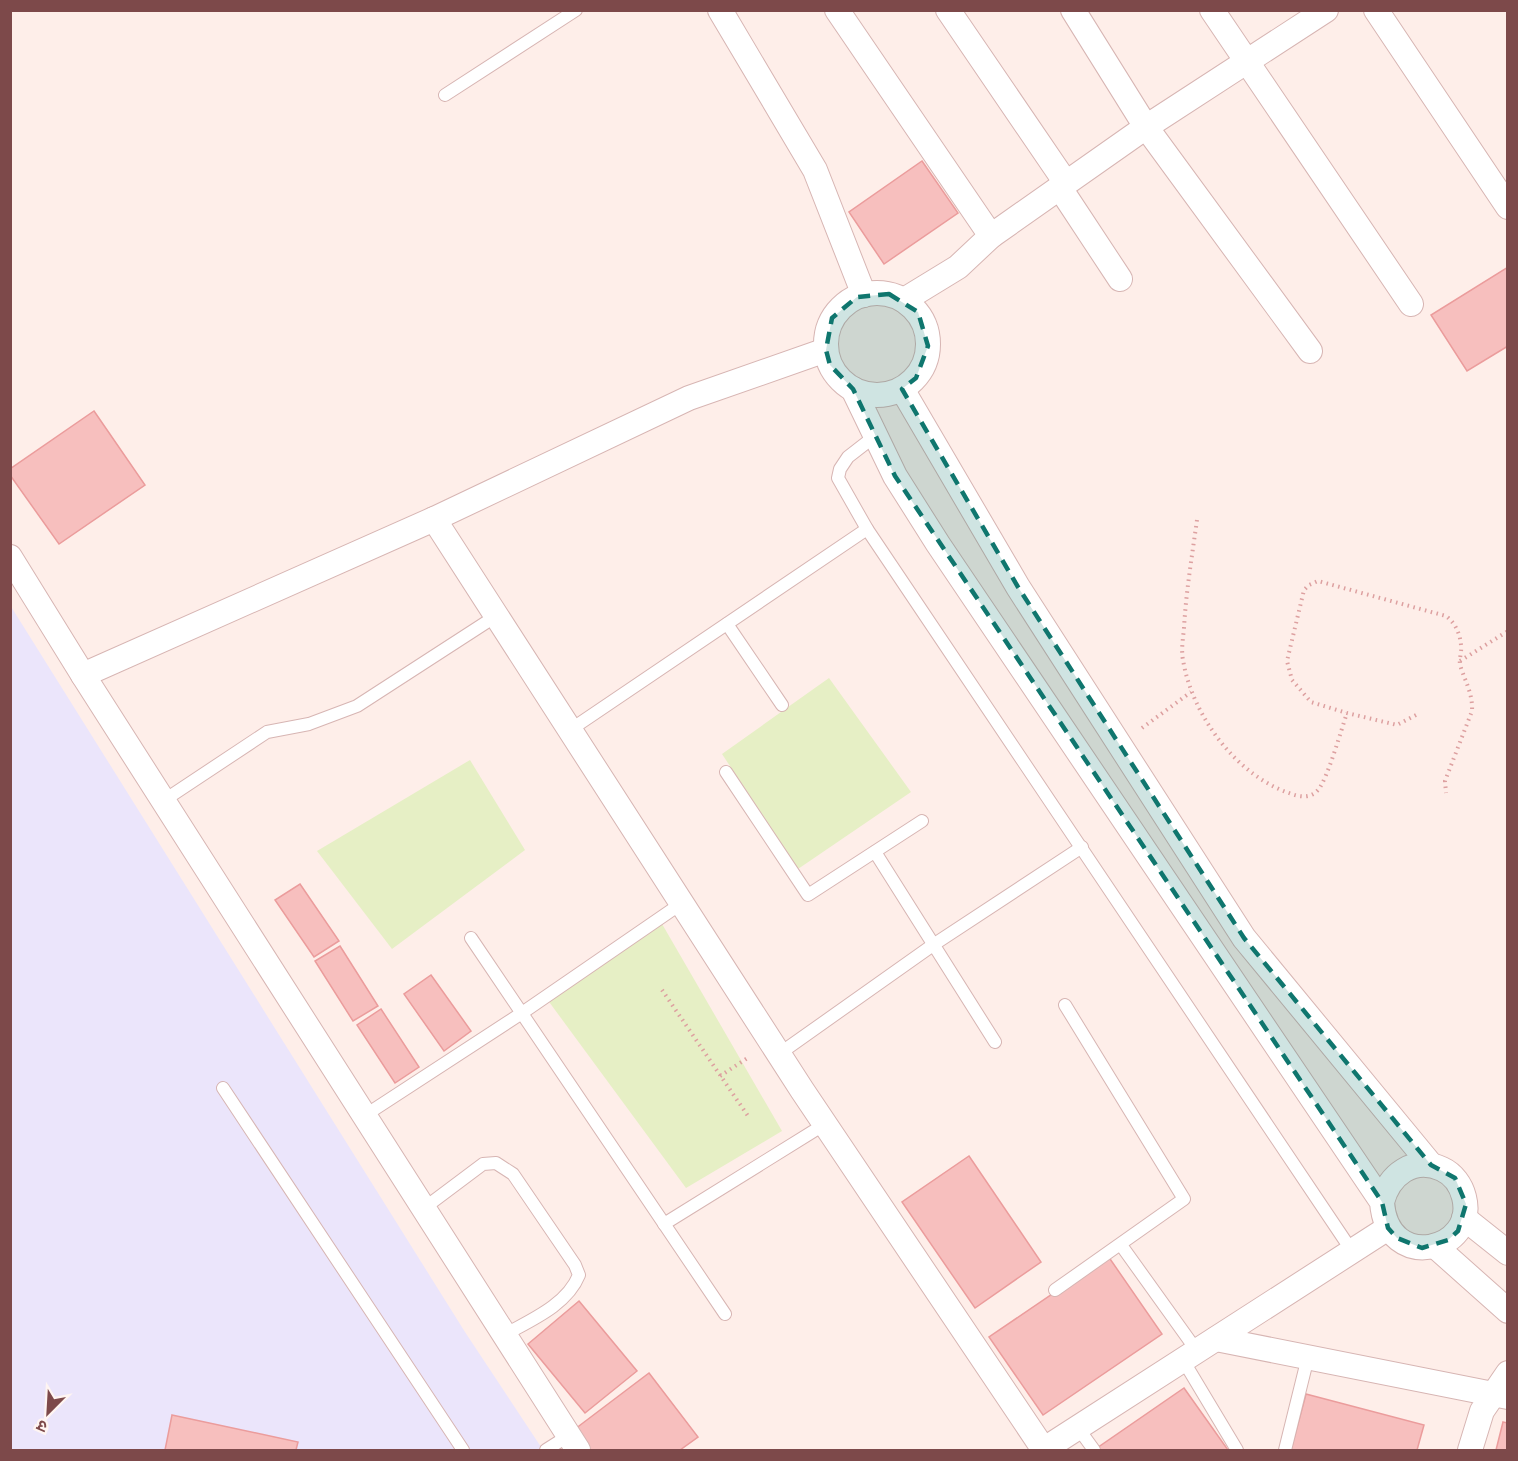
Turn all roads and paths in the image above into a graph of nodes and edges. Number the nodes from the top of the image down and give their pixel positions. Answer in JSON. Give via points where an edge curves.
{"nodes":[{"id":1,"x":576,"y":10,"type":"edge"},
{"id":2,"x":720,"y":10,"type":"edge"},
{"id":3,"x":837,"y":10,"type":"edge"},
{"id":4,"x":948,"y":10,"type":"edge"},
{"id":5,"x":1073,"y":10,"type":"edge"},
{"id":6,"x":1212,"y":10,"type":"edge"},
{"id":7,"x":1326,"y":10,"type":"edge"},
{"id":8,"x":1376,"y":10,"type":"edge"},
{"id":9,"x":1247,"y":62,"type":"junction"},
{"id":10,"x":445,"y":95,"type":"dead end"},
{"id":11,"x":1146,"y":127,"type":"junction"},
{"id":12,"x":1063,"y":186,"type":"junction"},
{"id":13,"x":1508,"y":207,"type":"edge"},
{"id":14,"x":991,"y":236,"type":"junction"},
{"id":15,"x":1120,"y":279,"type":"dead end"},
{"id":16,"x":864,"y":295,"type":"junction"},
{"id":17,"x":904,"y":300,"type":"junction"},
{"id":18,"x":1411,"y":304,"type":"dead end"},
{"id":19,"x":826,"y":350,"type":"junction"},
{"id":20,"x":1310,"y":351,"type":"dead end"},
{"id":21,"x":853,"y":389,"type":"junction"},
{"id":22,"x":902,"y":389,"type":"junction"},
{"id":23,"x":875,"y":436,"type":"junction"},
{"id":24,"x":434,"y":519,"type":"junction"},
{"id":25,"x":1197,"y":520,"type":"dead end"},
{"id":26,"x":867,"y":529,"type":"junction"},
{"id":27,"x":10,"y":557,"type":"edge"},
{"id":28,"x":496,"y":616,"type":"junction"},
{"id":29,"x":727,"y":624,"type":"junction"},
{"id":30,"x":1508,"y":631,"type":"edge"},
{"id":31,"x":1459,"y":661,"type":"junction"},
{"id":32,"x":83,"y":675,"type":"junction"},
{"id":33,"x":1191,"y":692,"type":"junction"},
{"id":34,"x":782,"y":705,"type":"dead end"},
{"id":35,"x":1347,"y":713,"type":"junction"},
{"id":36,"x":1416,"y":715,"type":"dead end"},
{"id":37,"x":570,"y":730,"type":"junction"},
{"id":38,"x":1120,"y":745,"type":"junction"},
{"id":39,"x":726,"y":772,"type":"dead end"},
{"id":40,"x":1446,"y":793,"type":"dead end"},
{"id":41,"x":163,"y":801,"type":"junction"},
{"id":42,"x":922,"y":821,"type":"dead end"},
{"id":43,"x":1082,"y":847,"type":"junction"},
{"id":44,"x":875,"y":852,"type":"junction"},
{"id":45,"x":682,"y":903,"type":"junction"},
{"id":46,"x":471,"y":938,"type":"dead end"},
{"id":47,"x":933,"y":945,"type":"junction"},
{"id":48,"x":662,"y":990,"type":"dead end"},
{"id":49,"x":1065,"y":1005,"type":"dead end"},
{"id":50,"x":522,"y":1013,"type":"junction"},
{"id":51,"x":995,"y":1042,"type":"dead end"},
{"id":52,"x":779,"y":1054,"type":"junction"},
{"id":53,"x":223,"y":1088,"type":"dead end"},
{"id":54,"x":364,"y":1116,"type":"junction"},
{"id":55,"x":748,"y":1116,"type":"dead end"},
{"id":56,"x":825,"y":1124,"type":"junction"},
{"id":57,"x":1431,"y":1165,"type":"junction"},
{"id":58,"x":1383,"y":1202,"type":"junction"},
{"id":59,"x":423,"y":1209,"type":"junction"},
{"id":60,"x":1464,"y":1218,"type":"junction"},
{"id":61,"x":664,"y":1224,"type":"junction"},
{"id":62,"x":1388,"y":1228,"type":"junction"},
{"id":63,"x":1121,"y":1245,"type":"junction"},
{"id":64,"x":1436,"y":1246,"type":"junction"},
{"id":65,"x":1352,"y":1251,"type":"junction"},
{"id":66,"x":1508,"y":1253,"type":"edge"},
{"id":67,"x":1055,"y":1290,"type":"dead end"},
{"id":68,"x":1508,"y":1311,"type":"edge"},
{"id":69,"x":725,"y":1314,"type":"dead end"},
{"id":70,"x":504,"y":1335,"type":"junction"},
{"id":71,"x":1199,"y":1350,"type":"junction"},
{"id":72,"x":1308,"y":1357,"type":"junction"},
{"id":73,"x":1508,"y":1373,"type":"edge"},
{"id":74,"x":1500,"y":1396,"type":"edge"},
{"id":75,"x":1078,"y":1428,"type":"junction"},
{"id":76,"x":573,"y":1443,"type":"edge"},
{"id":77,"x":463,"y":1450,"type":"edge"},
{"id":78,"x":546,"y":1450,"type":"edge"},
{"id":79,"x":1044,"y":1450,"type":"edge"},
{"id":80,"x":1094,"y":1450,"type":"edge"},
{"id":81,"x":1237,"y":1450,"type":"edge"},
{"id":82,"x":1285,"y":1450,"type":"edge"},
{"id":83,"x":1470,"y":1450,"type":"edge"}],
"edges":[{"from":1,"to":10,"type":"lane"},
{"from":2,"to":16,"type":"street","via":[[815,170]]},
{"from":3,"to":14,"type":"street"},
{"from":4,"to":12,"type":"street"},
{"from":5,"to":11,"type":"street"},
{"from":6,"to":9,"type":"street"},
{"from":7,"to":9,"type":"street"},
{"from":8,"to":13,"type":"street"},
{"from":9,"to":11,"type":"street"},
{"from":9,"to":18,"type":"street"},
{"from":11,"to":12,"type":"street"},
{"from":11,"to":20,"type":"street"},
{"from":12,"to":14,"type":"street"},
{"from":12,"to":15,"type":"street"},
{"from":14,"to":17,"type":"street","via":[[958,267]]},
{"from":16,"to":17,"type":"street","via":[[889,294]]},
{"from":16,"to":19,"type":"street","via":[[843,305],[832,318],[826,333]]},
{"from":17,"to":22,"type":"street","via":[[918,312],[926,328],[928,346],[916,378]]},
{"from":19,"to":21,"type":"street","via":[[839,379]]},
{"from":19,"to":24,"type":"street","via":[[689,398]]},
{"from":21,"to":22,"type":"street","via":[[868,395]]},
{"from":21,"to":23,"type":"street"},
{"from":22,"to":38,"type":"street","via":[[1018,587]]},
{"from":23,"to":26,"type":"lane","via":[[848,457],[838,478]]},
{"from":23,"to":58,"type":"street","via":[[938,544]]},
{"from":24,"to":28,"type":"street"},
{"from":24,"to":32,"type":"street"},
{"from":25,"to":33,"type":"path","via":[[1182,658]]},
{"from":26,"to":29,"type":"lane"},
{"from":26,"to":43,"type":"lane"},
{"from":27,"to":32,"type":"street"},
{"from":28,"to":37,"type":"street"},
{"from":28,"to":41,"type":"lane","via":[[357,706],[309,724],[267,732]]},
{"from":29,"to":34,"type":"lane"},
{"from":29,"to":37,"type":"lane"},
{"from":30,"to":31,"type":"path"},
{"from":31,"to":35,"type":"path","via":[[1458,630],[1446,616],[1318,581],[1309,585],[1304,590],[1287,662],[1292,680],[1311,702]]},
{"from":31,"to":40,"type":"path","via":[[1473,699],[1472,711],[1445,781]]},
{"from":32,"to":41,"type":"street"},
{"from":33,"to":35,"type":"path","via":[[1218,739],[1238,761],[1256,777],[1296,796],[1308,797],[1318,790]]},
{"from":33,"to":38,"type":"path"},
{"from":35,"to":36,"type":"path","via":[[1397,724]]},
{"from":37,"to":45,"type":"street"},
{"from":38,"to":57,"type":"street","via":[[1244,938]]},
{"from":39,"to":44,"type":"lane","via":[[808,895]]},
{"from":41,"to":54,"type":"street"},
{"from":42,"to":44,"type":"lane"},
{"from":43,"to":47,"type":"lane"},
{"from":43,"to":65,"type":"lane"},
{"from":44,"to":47,"type":"lane"},
{"from":45,"to":50,"type":"lane"},
{"from":45,"to":52,"type":"street"},
{"from":46,"to":50,"type":"lane"},
{"from":47,"to":51,"type":"lane"},
{"from":47,"to":52,"type":"lane"},
{"from":48,"to":55,"type":"path"},
{"from":49,"to":63,"type":"lane","via":[[1184,1199]]},
{"from":50,"to":54,"type":"lane"},
{"from":50,"to":61,"type":"lane"},
{"from":52,"to":56,"type":"street"},
{"from":53,"to":77,"type":"lane"},
{"from":54,"to":59,"type":"street"},
{"from":56,"to":61,"type":"lane"},
{"from":56,"to":79,"type":"street"},
{"from":57,"to":58,"type":"street","via":[[1417,1165],[1394,1178]]},
{"from":57,"to":60,"type":"street","via":[[1455,1178],[1466,1204]]},
{"from":58,"to":62,"type":"street"},
{"from":59,"to":70,"type":"street"},
{"from":59,"to":70,"type":"lane","via":[[483,1164],[496,1163],[513,1174],[575,1265],[579,1275],[565,1297]]},
{"from":60,"to":64,"type":"street","via":[[1458,1231]]},
{"from":60,"to":66,"type":"street"},
{"from":61,"to":69,"type":"lane"},
{"from":62,"to":64,"type":"street","via":[[1408,1245]]},
{"from":62,"to":65,"type":"street"},
{"from":63,"to":67,"type":"lane"},
{"from":63,"to":71,"type":"lane"},
{"from":64,"to":68,"type":"street"},
{"from":65,"to":71,"type":"street"},
{"from":70,"to":76,"type":"street"},
{"from":71,"to":72,"type":"street"},
{"from":71,"to":75,"type":"street"},
{"from":71,"to":81,"type":"lane"},
{"from":72,"to":74,"type":"street"},
{"from":72,"to":82,"type":"lane"},
{"from":73,"to":74,"type":"street"},
{"from":74,"to":83,"type":"street","via":[[1482,1411]]},
{"from":75,"to":79,"type":"street"},
{"from":75,"to":80,"type":"lane"},
{"from":76,"to":78,"type":"lane"}]}
